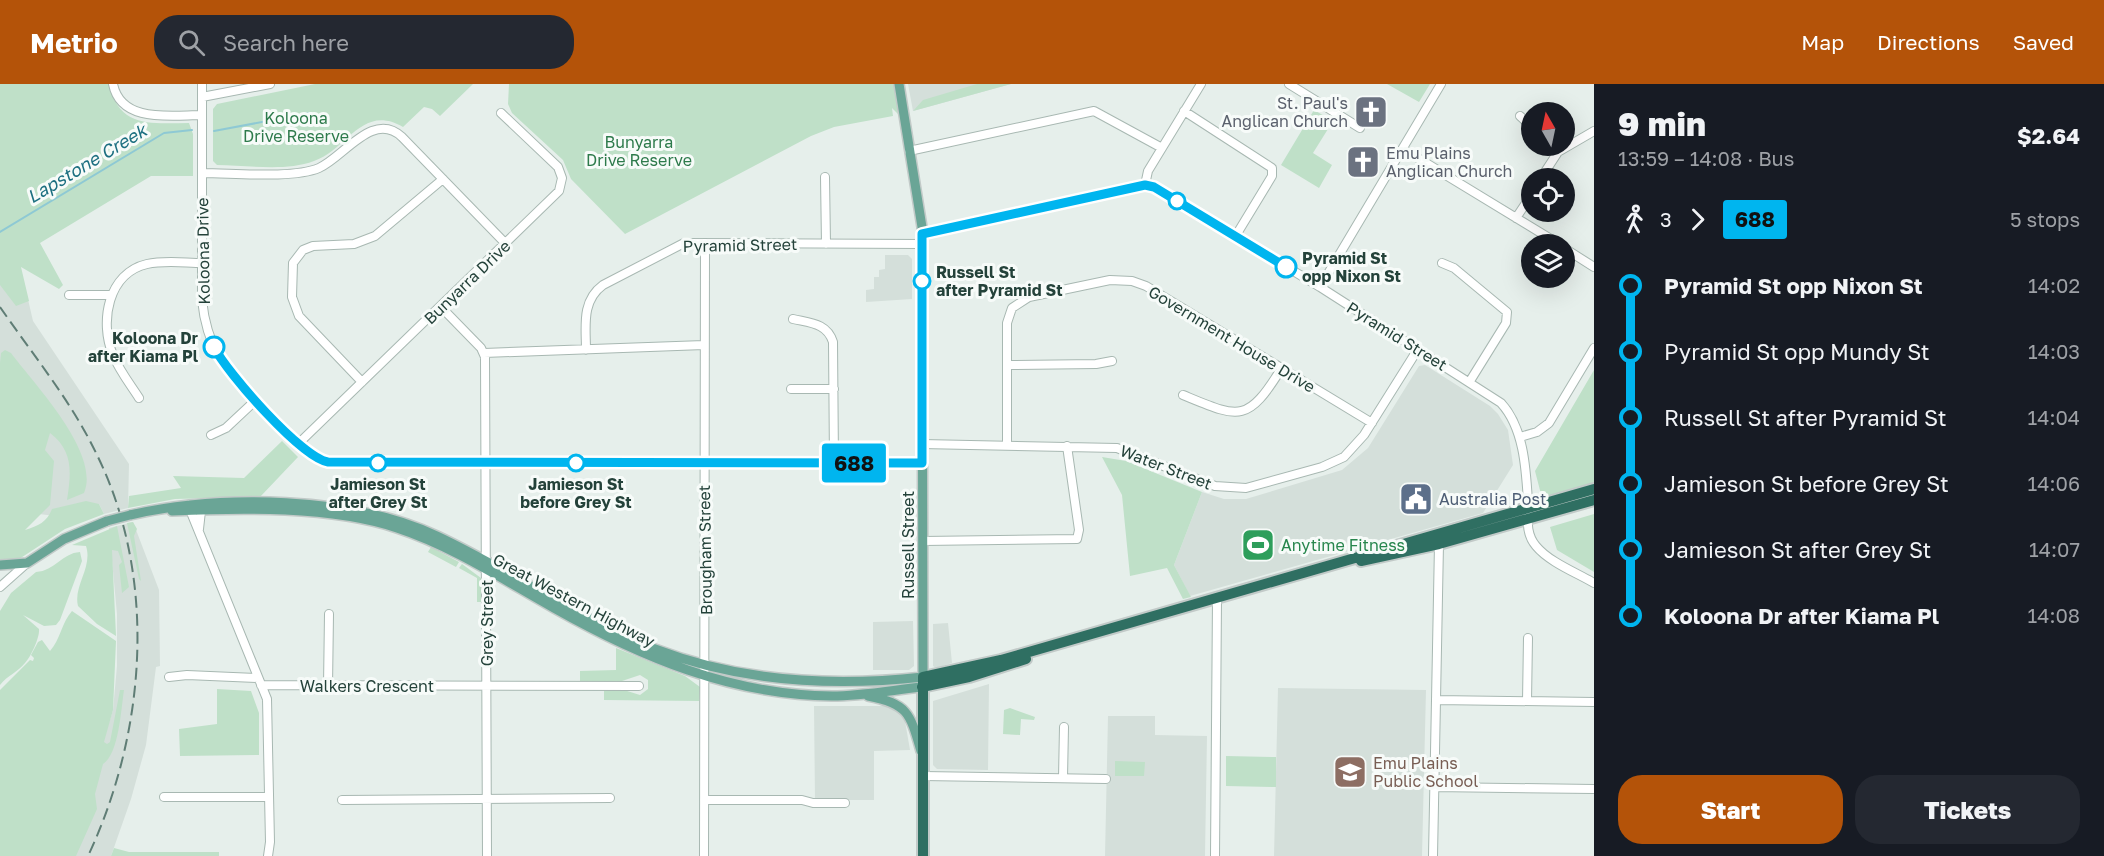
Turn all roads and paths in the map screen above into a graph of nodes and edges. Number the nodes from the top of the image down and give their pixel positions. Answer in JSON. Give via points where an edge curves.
{"nodes":[{"id":1,"x":113,"y":84,"type":"edge"},
{"id":2,"x":202,"y":84,"type":"edge"},
{"id":3,"x":270,"y":84,"type":"edge"},
{"id":4,"x":899,"y":84,"type":"edge"},
{"id":5,"x":1201,"y":84,"type":"edge"},
{"id":6,"x":1289,"y":84,"type":"edge"},
{"id":7,"x":1441,"y":84,"type":"edge"},
{"id":8,"x":202,"y":97,"type":"junction"},
{"id":9,"x":1184,"y":111,"type":"junction"},
{"id":10,"x":501,"y":113,"type":"dead end"},
{"id":11,"x":202,"y":115,"type":"junction"},
{"id":12,"x":1360,"y":128,"type":"dead end"},
{"id":13,"x":1594,"y":131,"type":"edge"},
{"id":14,"x":1575,"y":142,"type":"edge"},
{"id":15,"x":1162,"y":148,"type":"junction"},
{"id":16,"x":1403,"y":148,"type":"junction"},
{"id":17,"x":909,"y":151,"type":"junction"},
{"id":18,"x":202,"y":172,"type":"junction"},
{"id":19,"x":825,"y":177,"type":"dead end"},
{"id":20,"x":443,"y":179,"type":"junction"},
{"id":21,"x":1145,"y":185,"type":"junction"},
{"id":22,"x":1521,"y":210,"type":"edge"},
{"id":23,"x":1516,"y":218,"type":"junction"},
{"id":24,"x":922,"y":234,"type":"junction"},
{"id":25,"x":1542,"y":234,"type":"edge"},
{"id":26,"x":1235,"y":237,"type":"junction"},
{"id":27,"x":705,"y":243,"type":"junction"},
{"id":28,"x":506,"y":244,"type":"junction"},
{"id":29,"x":826,"y":244,"type":"junction"},
{"id":30,"x":922,"y":244,"type":"junction"},
{"id":31,"x":1575,"y":255,"type":"edge"},
{"id":32,"x":202,"y":263,"type":"junction"},
{"id":33,"x":1442,"y":263,"type":"dead end"},
{"id":34,"x":1594,"y":267,"type":"edge"},
{"id":35,"x":1320,"y":287,"type":"junction"},
{"id":36,"x":69,"y":295,"type":"dead end"},
{"id":37,"x":111,"y":295,"type":"junction"},
{"id":38,"x":441,"y":307,"type":"junction"},
{"id":39,"x":793,"y":319,"type":"dead end"},
{"id":40,"x":704,"y":345,"type":"junction"},
{"id":41,"x":1594,"y":348,"type":"edge"},
{"id":42,"x":1418,"y":349,"type":"junction"},
{"id":43,"x":586,"y":350,"type":"junction"},
{"id":44,"x":484,"y":353,"type":"junction"},
{"id":45,"x":1113,"y":361,"type":"dead end"},
{"id":46,"x":1007,"y":365,"type":"junction"},
{"id":47,"x":1281,"y":369,"type":"junction"},
{"id":48,"x":1470,"y":381,"type":"junction"},
{"id":49,"x":362,"y":382,"type":"junction"},
{"id":50,"x":834,"y":388,"type":"junction"},
{"id":51,"x":791,"y":389,"type":"dead end"},
{"id":52,"x":1183,"y":394,"type":"dead end"},
{"id":53,"x":139,"y":398,"type":"dead end"},
{"id":54,"x":256,"y":400,"type":"junction"},
{"id":55,"x":1372,"y":423,"type":"junction"},
{"id":56,"x":211,"y":435,"type":"dead end"},
{"id":57,"x":1520,"y":437,"type":"junction"},
{"id":58,"x":298,"y":444,"type":"junction"},
{"id":59,"x":922,"y":444,"type":"junction"},
{"id":60,"x":1007,"y":445,"type":"junction"},
{"id":61,"x":1067,"y":446,"type":"junction"},
{"id":62,"x":486,"y":463,"type":"junction"},
{"id":63,"x":704,"y":463,"type":"junction"},
{"id":64,"x":834,"y":463,"type":"junction"},
{"id":65,"x":922,"y":463,"type":"junction"},
{"id":66,"x":1594,"y":489,"type":"edge"},
{"id":67,"x":1594,"y":500,"type":"edge"},
{"id":68,"x":188,"y":507,"type":"junction"},
{"id":69,"x":1528,"y":507,"type":"junction"},
{"id":70,"x":201,"y":510,"type":"junction"},
{"id":71,"x":1527,"y":520,"type":"junction"},
{"id":72,"x":199,"y":529,"type":"junction"},
{"id":73,"x":923,"y":541,"type":"junction"},
{"id":74,"x":1439,"y":544,"type":"junction"},
{"id":75,"x":1352,"y":560,"type":"junction"},
{"id":76,"x":27,"y":563,"type":"junction"},
{"id":77,"x":0,"y":565,"type":"edge"},
{"id":78,"x":487,"y":567,"type":"junction"},
{"id":79,"x":1594,"y":584,"type":"edge"},
{"id":80,"x":0,"y":587,"type":"edge"},
{"id":81,"x":1216,"y":599,"type":"junction"},
{"id":82,"x":329,"y":614,"type":"dead end"},
{"id":83,"x":1528,"y":638,"type":"dead end"},
{"id":84,"x":706,"y":666,"type":"junction"},
{"id":85,"x":705,"y":676,"type":"junction"},
{"id":86,"x":170,"y":677,"type":"dead end"},
{"id":87,"x":259,"y":681,"type":"junction"},
{"id":88,"x":923,"y":682,"type":"junction"},
{"id":89,"x":328,"y":686,"type":"junction"},
{"id":90,"x":487,"y":686,"type":"junction"},
{"id":91,"x":639,"y":686,"type":"dead end"},
{"id":92,"x":860,"y":694,"type":"junction"},
{"id":93,"x":1436,"y":700,"type":"junction"},
{"id":94,"x":1527,"y":700,"type":"junction"},
{"id":95,"x":1594,"y":702,"type":"edge"},
{"id":96,"x":1064,"y":727,"type":"dead end"},
{"id":97,"x":923,"y":756,"type":"junction"},
{"id":98,"x":923,"y":776,"type":"junction"},
{"id":99,"x":1063,"y":778,"type":"junction"},
{"id":100,"x":1106,"y":779,"type":"dead end"},
{"id":101,"x":1434,"y":787,"type":"junction"},
{"id":102,"x":1594,"y":789,"type":"edge"},
{"id":103,"x":164,"y":797,"type":"dead end"},
{"id":104,"x":269,"y":797,"type":"junction"},
{"id":105,"x":610,"y":798,"type":"dead end"},
{"id":106,"x":342,"y":800,"type":"dead end"},
{"id":107,"x":487,"y":800,"type":"junction"},
{"id":108,"x":704,"y":800,"type":"junction"},
{"id":109,"x":845,"y":803,"type":"dead end"},
{"id":110,"x":268,"y":856,"type":"edge"},
{"id":111,"x":487,"y":856,"type":"edge"},
{"id":112,"x":704,"y":856,"type":"edge"},
{"id":113,"x":923,"y":856,"type":"edge"},
{"id":114,"x":1215,"y":856,"type":"edge"},
{"id":115,"x":1433,"y":856,"type":"edge"}],
"edges":[{"from":1,"to":11,"type":"street","via":[[120,100],[140,113]]},
{"from":2,"to":8,"type":"street","name":"Koloona Drive"},
{"from":3,"to":8,"type":"street"},
{"from":4,"to":17,"type":"main road","name":"Russell Street"},
{"from":5,"to":9,"type":"street"},
{"from":6,"to":12,"type":"street"},
{"from":7,"to":16,"type":"street"},
{"from":8,"to":11,"type":"street","name":"Koloona Drive"},
{"from":9,"to":15,"type":"street"},
{"from":9,"to":26,"type":"street","via":[[1272,168],[1272,176]]},
{"from":10,"to":28,"type":"street","name":"Bunyarra Drive","via":[[556,164],[562,178],[556,194]]},
{"from":11,"to":18,"type":"street","name":"Koloona Drive"},
{"from":13,"to":14,"type":"street"},
{"from":15,"to":17,"type":"street","via":[[1094,111]]},
{"from":15,"to":21,"type":"street"},
{"from":16,"to":23,"type":"street"},
{"from":16,"to":35,"type":"street"},
{"from":17,"to":24,"type":"main road","name":"Russell Street"},
{"from":18,"to":20,"type":"street","via":[[308,171],[325,165],[366,133],[381,129],[399,134]]},
{"from":18,"to":32,"type":"street","name":"Koloona Drive"},
{"from":19,"to":29,"type":"street"},
{"from":20,"to":28,"type":"street"},
{"from":20,"to":49,"type":"street","via":[[375,236],[354,244],[313,246],[303,250],[293,263],[292,297],[299,316]]},
{"from":21,"to":24,"type":"street"},
{"from":21,"to":26,"type":"street","name":"Pyramid Street"},
{"from":22,"to":23,"type":"street"},
{"from":23,"to":25,"type":"street"},
{"from":24,"to":30,"type":"main road","name":"Russell Street"},
{"from":26,"to":35,"type":"street","name":"Pyramid Street"},
{"from":27,"to":29,"type":"street","name":"Pyramid Street"},
{"from":27,"to":40,"type":"street","name":"Brougham Street"},
{"from":27,"to":43,"type":"street","name":"Pyramid Street","via":[[673,246],[598,289],[587,305]]},
{"from":28,"to":38,"type":"street","name":"Bunyarra Drive"},
{"from":29,"to":30,"type":"street","name":"Pyramid Street"},
{"from":30,"to":59,"type":"main road","name":"Russell Street"},
{"from":31,"to":34,"type":"street"},
{"from":32,"to":37,"type":"street","via":[[146,264],[125,275]]},
{"from":32,"to":54,"type":"street","name":"Koloona Drive","via":[[203,309],[211,340],[225,366]]},
{"from":33,"to":48,"type":"street","via":[[1454,268],[1507,312],[1506,323]]},
{"from":35,"to":42,"type":"street","name":"Pyramid Street"},
{"from":36,"to":37,"type":"street"},
{"from":37,"to":53,"type":"street","via":[[110,348]]},
{"from":38,"to":44,"type":"street"},
{"from":38,"to":49,"type":"street","name":"Bunyarra Drive"},
{"from":39,"to":50,"type":"street","via":[[821,326],[832,337]]},
{"from":40,"to":43,"type":"street"},
{"from":40,"to":63,"type":"street","name":"Brougham Street"},
{"from":41,"to":57,"type":"street","via":[[1549,423]]},
{"from":42,"to":48,"type":"street","name":"Pyramid Street"},
{"from":42,"to":55,"type":"street","name":"Water Street"},
{"from":43,"to":44,"type":"street"},
{"from":44,"to":62,"type":"street","name":"Grey Street"},
{"from":45,"to":46,"type":"street"},
{"from":46,"to":47,"type":"street","name":"Government House Drive","via":[[1008,318],[1020,301],[1121,279],[1146,286]]},
{"from":46,"to":60,"type":"street","name":"Government House Drive"},
{"from":47,"to":52,"type":"street","via":[[1261,400],[1242,411],[1222,411]]},
{"from":47,"to":55,"type":"street","name":"Government House Drive"},
{"from":48,"to":57,"type":"street","name":"Pyramid Street","via":[[1508,411]]},
{"from":49,"to":58,"type":"street","name":"Bunyarra Drive"},
{"from":50,"to":51,"type":"street"},
{"from":50,"to":64,"type":"street"},
{"from":54,"to":56,"type":"street","via":[[226,428]]},
{"from":54,"to":58,"type":"street","name":"Koloona Drive"},
{"from":55,"to":61,"type":"street","name":"Water Street","via":[[1356,446],[1338,461],[1239,489],[1215,486],[1122,449]]},
{"from":57,"to":69,"type":"street","name":"Pyramid Street"},
{"from":58,"to":62,"type":"street","name":"Koloona Drive","via":[[312,456],[328,462]]},
{"from":59,"to":60,"type":"street","name":"Water Street"},
{"from":59,"to":65,"type":"main road","name":"Russell Street"},
{"from":60,"to":61,"type":"street","name":"Water Street"},
{"from":61,"to":73,"type":"street","via":[[1077,539]]},
{"from":62,"to":63,"type":"street","name":"Koloona Drive"},
{"from":62,"to":78,"type":"street","name":"Grey Street"},
{"from":63,"to":64,"type":"street","name":"Koloona Drive"},
{"from":63,"to":84,"type":"street","name":"Brougham Street"},
{"from":64,"to":65,"type":"street","name":"Koloona Drive"},
{"from":65,"to":73,"type":"main road","name":"Russell Street"},
{"from":66,"to":69,"type":"highway","name":"Great Western Highway"},
{"from":67,"to":71,"type":"highway","name":"Great Western Highway"},
{"from":68,"to":70,"type":"main road","name":"Great Western Highway"},
{"from":68,"to":72,"type":"street","via":[[194,526]]},
{"from":68,"to":76,"type":"main road","name":"Great Western Highway","bridge":true,"via":[[107,521],[64,539]]},
{"from":68,"to":78,"type":"main road","name":"Great Western Highway","via":[[316,506],[369,512],[423,530]]},
{"from":69,"to":71,"type":"street","name":"Pyramid Street"},
{"from":69,"to":75,"type":"highway","name":"Great Western Highway"},
{"from":70,"to":72,"type":"street"},
{"from":70,"to":78,"type":"main road","name":"Great Western Highway","via":[[315,513],[370,520],[429,540]]},
{"from":71,"to":74,"type":"highway","name":"Great Western Highway"},
{"from":71,"to":79,"type":"street","via":[[1538,548]]},
{"from":72,"to":87,"type":"street"},
{"from":73,"to":88,"type":"main road","name":"Russell Street"},
{"from":74,"to":75,"type":"highway","name":"Great Western Highway"},
{"from":74,"to":93,"type":"street"},
{"from":75,"to":81,"type":"highway","name":"Great Western Highway"},
{"from":76,"to":77,"type":"main road"},
{"from":76,"to":80,"type":"street","name":"Great Western Highway"},
{"from":78,"to":84,"type":"main road","name":"Great Western Highway","via":[[624,636]]},
{"from":78,"to":85,"type":"main road","name":"Great Western Highway","via":[[618,643]]},
{"from":78,"to":90,"type":"street","name":"Grey Street"},
{"from":81,"to":88,"type":"highway","name":"Great Western Highway","via":[[1108,630],[969,678]]},
{"from":81,"to":114,"type":"street"},
{"from":82,"to":89,"type":"street"},
{"from":83,"to":94,"type":"street"},
{"from":84,"to":85,"type":"street","name":"Brougham Street"},
{"from":84,"to":88,"type":"main road","name":"Great Western Highway","via":[[793,681]]},
{"from":85,"to":92,"type":"main road","name":"Great Western Highway","via":[[781,692]]},
{"from":85,"to":108,"type":"street","name":"Brougham Street"},
{"from":86,"to":87,"type":"street","name":"Walkers Crescent"},
{"from":87,"to":89,"type":"street","name":"Walkers Crescent"},
{"from":87,"to":104,"type":"street","via":[[268,708]]},
{"from":88,"to":92,"type":"main road","name":"Great Western Highway"},
{"from":88,"to":97,"type":"highway","name":"Russell Street"},
{"from":89,"to":90,"type":"street","name":"Walkers Crescent"},
{"from":90,"to":91,"type":"street","name":"Walkers Crescent"},
{"from":90,"to":107,"type":"street","name":"Grey Street"},
{"from":92,"to":97,"type":"main road","name":"Russell Street","via":[[902,707],[912,720]]},
{"from":93,"to":94,"type":"street"},
{"from":93,"to":101,"type":"street"},
{"from":94,"to":95,"type":"street"},
{"from":96,"to":99,"type":"street"},
{"from":97,"to":98,"type":"highway","name":"Russell Street"},
{"from":98,"to":99,"type":"street"},
{"from":98,"to":113,"type":"highway","name":"Russell Street"},
{"from":99,"to":100,"type":"street"},
{"from":101,"to":102,"type":"street"},
{"from":101,"to":115,"type":"street"},
{"from":103,"to":104,"type":"street"},
{"from":104,"to":110,"type":"street"},
{"from":105,"to":107,"type":"street"},
{"from":106,"to":107,"type":"street"},
{"from":107,"to":111,"type":"street","name":"Grey Street"},
{"from":108,"to":109,"type":"street"},
{"from":108,"to":112,"type":"street","name":"Brougham Street"}]}
